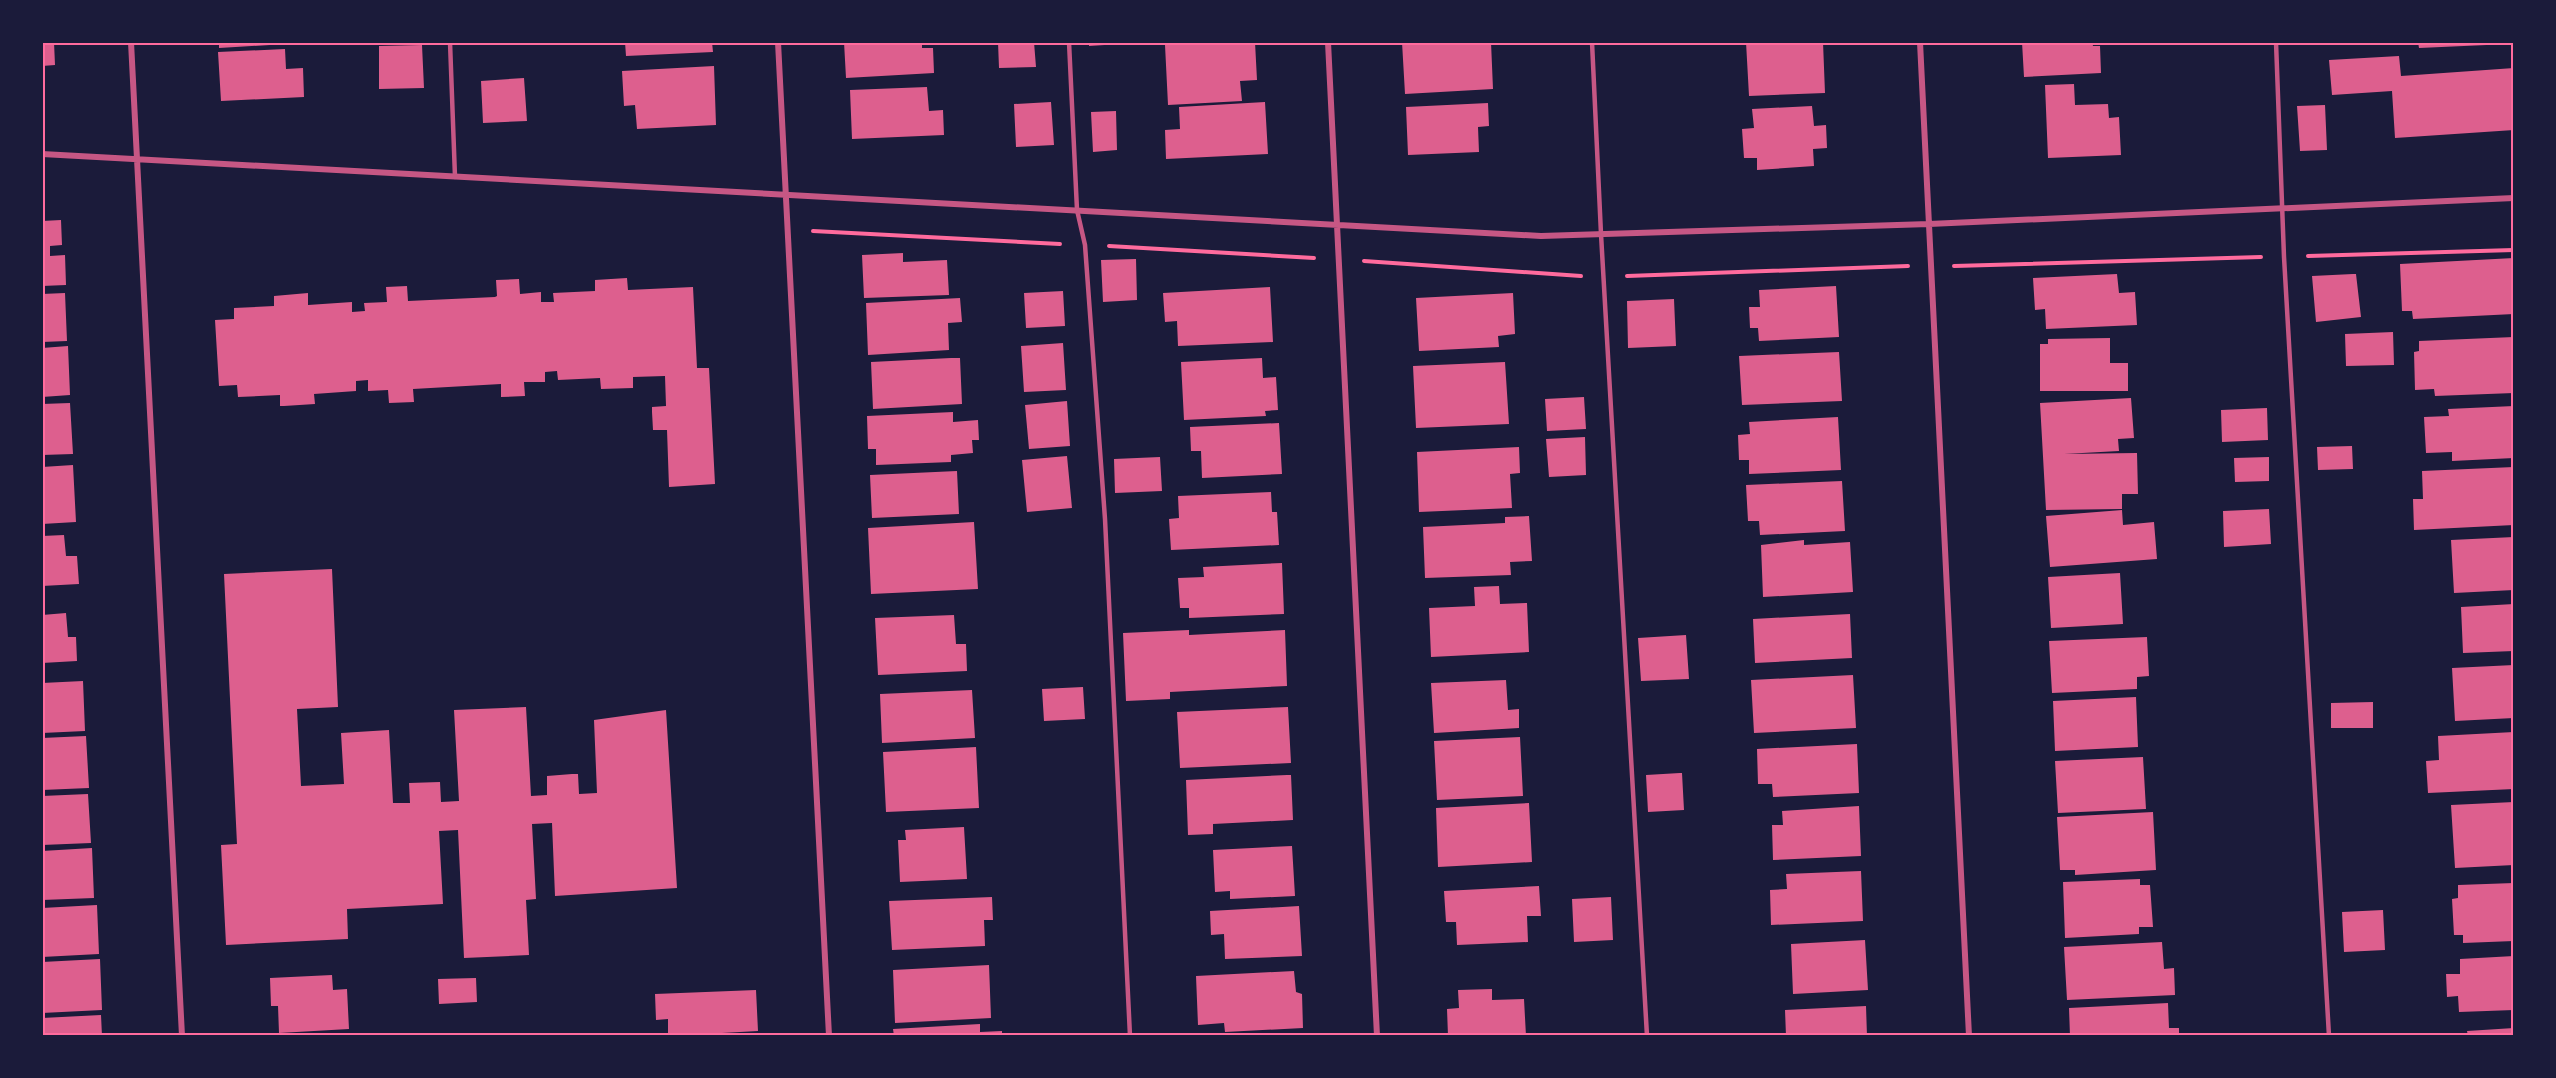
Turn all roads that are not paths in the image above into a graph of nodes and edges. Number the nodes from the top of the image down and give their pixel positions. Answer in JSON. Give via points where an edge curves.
{"nodes":[{"id":1,"x":131,"y":42,"type":"edge"},
{"id":2,"x":450,"y":42,"type":"edge"},
{"id":3,"x":778,"y":42,"type":"edge"},
{"id":4,"x":1070,"y":42,"type":"edge"},
{"id":5,"x":1328,"y":42,"type":"edge"},
{"id":6,"x":1592,"y":42,"type":"edge"},
{"id":7,"x":1920,"y":42,"type":"edge"},
{"id":8,"x":2276,"y":42,"type":"edge"},
{"id":9,"x":42,"y":154,"type":"edge"},
{"id":10,"x":137,"y":159,"type":"junction"},
{"id":11,"x":455,"y":177,"type":"junction"},
{"id":12,"x":788,"y":195,"type":"junction"},
{"id":13,"x":2514,"y":198,"type":"edge"},
{"id":14,"x":2282,"y":208,"type":"junction"},
{"id":15,"x":1077,"y":210,"type":"junction"},
{"id":16,"x":1337,"y":224,"type":"junction"},
{"id":17,"x":1929,"y":224,"type":"junction"},
{"id":18,"x":1601,"y":234,"type":"junction"},
{"id":19,"x":182,"y":1036,"type":"edge"},
{"id":20,"x":829,"y":1036,"type":"edge"},
{"id":21,"x":1130,"y":1036,"type":"edge"},
{"id":22,"x":1377,"y":1036,"type":"edge"},
{"id":23,"x":1647,"y":1036,"type":"edge"},
{"id":24,"x":1969,"y":1036,"type":"edge"},
{"id":25,"x":2329,"y":1036,"type":"edge"}],
"edges":[{"from":1,"to":10,"type":"street"},
{"from":2,"to":11,"type":"lane"},
{"from":3,"to":12,"type":"street"},
{"from":4,"to":15,"type":"lane"},
{"from":5,"to":16,"type":"street"},
{"from":6,"to":18,"type":"lane"},
{"from":7,"to":17,"type":"street"},
{"from":8,"to":14,"type":"lane"},
{"from":9,"to":10,"type":"street"},
{"from":10,"to":11,"type":"street"},
{"from":10,"to":19,"type":"street"},
{"from":11,"to":12,"type":"street"},
{"from":12,"to":15,"type":"street"},
{"from":12,"to":20,"type":"street"},
{"from":13,"to":14,"type":"street"},
{"from":14,"to":17,"type":"street"},
{"from":14,"to":25,"type":"lane"},
{"from":15,"to":16,"type":"street"},
{"from":15,"to":21,"type":"lane","via":[[1085,245],[1105,519]]},
{"from":16,"to":18,"type":"street","via":[[1540,236]]},
{"from":16,"to":22,"type":"street"},
{"from":17,"to":18,"type":"street"},
{"from":17,"to":24,"type":"street"},
{"from":18,"to":23,"type":"lane"}]}
